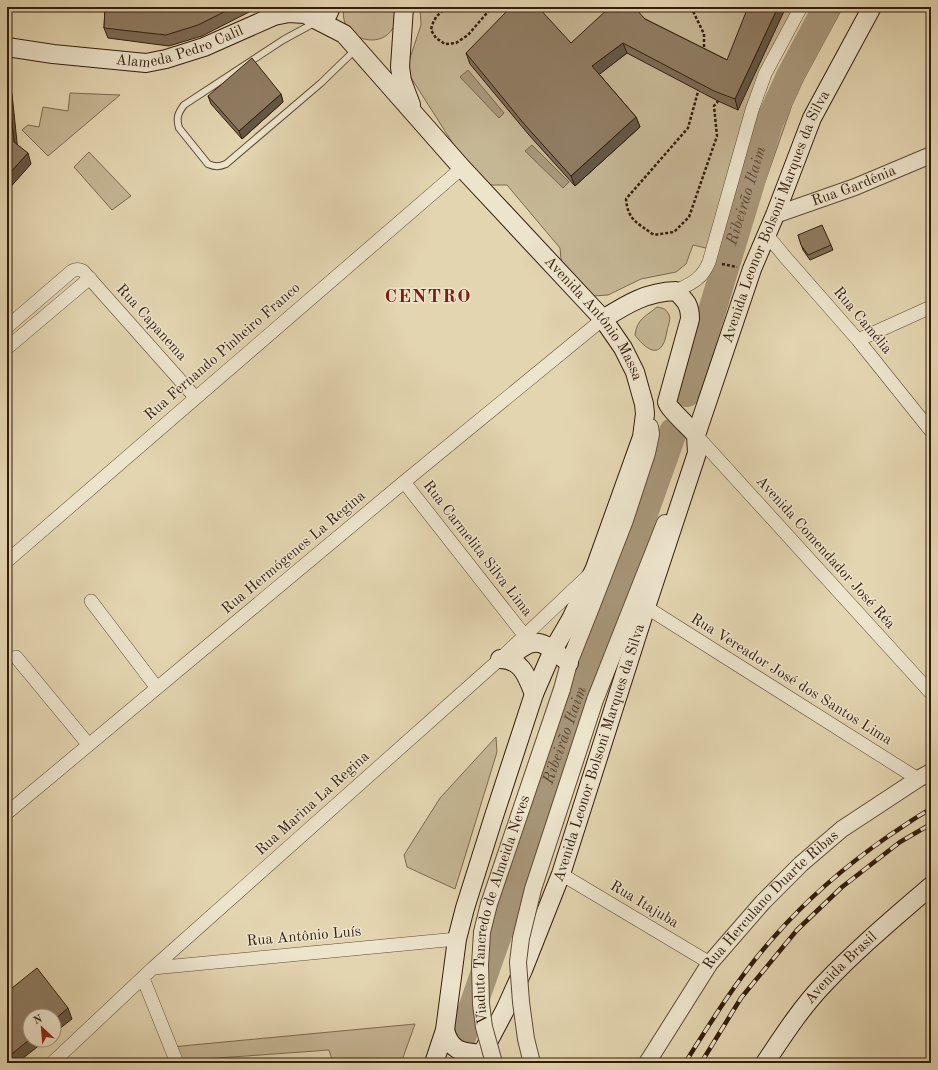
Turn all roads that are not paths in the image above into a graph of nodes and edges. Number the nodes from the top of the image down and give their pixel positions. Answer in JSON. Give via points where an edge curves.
{"nodes":[{"id":1,"x":331,"y":7,"type":"edge"},
{"id":2,"x":404,"y":7,"type":"edge"},
{"id":3,"x":801,"y":7,"type":"edge"},
{"id":4,"x":872,"y":7,"type":"edge"},
{"id":5,"x":319,"y":20,"type":"junction"},
{"id":6,"x":344,"y":34,"type":"joint"},
{"id":7,"x":7,"y":47,"type":"edge"},
{"id":8,"x":357,"y":49,"type":"junction"},
{"id":9,"x":414,"y":113,"type":"junction"},
{"id":10,"x":931,"y":154,"type":"edge"},
{"id":11,"x":462,"y":168,"type":"junction"},
{"id":12,"x":775,"y":215,"type":"junction"},
{"id":13,"x":766,"y":234,"type":"junction"},
{"id":14,"x":87,"y":275,"type":"junction"},
{"id":15,"x":676,"y":291,"type":"junction"},
{"id":16,"x":931,"y":307,"type":"edge"},
{"id":17,"x":603,"y":319,"type":"junction"},
{"id":18,"x":7,"y":327,"type":"edge"},
{"id":19,"x":858,"y":340,"type":"junction"},
{"id":20,"x":7,"y":348,"type":"edge"},
{"id":21,"x":195,"y":397,"type":"junction"},
{"id":22,"x":644,"y":404,"type":"junction"},
{"id":23,"x":931,"y":431,"type":"edge"},
{"id":24,"x":696,"y":435,"type":"junction"},
{"id":25,"x":404,"y":482,"type":"junction"},
{"id":26,"x":7,"y":561,"type":"edge"},
{"id":27,"x":595,"y":568,"type":"junction"},
{"id":28,"x":587,"y":586,"type":"junction"},
{"id":29,"x":90,"y":601,"type":"dead end"},
{"id":30,"x":592,"y":605,"type":"junction"},
{"id":31,"x":646,"y":607,"type":"junction"},
{"id":32,"x":525,"y":636,"type":"junction"},
{"id":33,"x":554,"y":650,"type":"junction"},
{"id":34,"x":16,"y":657,"type":"dead end"},
{"id":35,"x":504,"y":659,"type":"junction"},
{"id":36,"x":568,"y":663,"type":"junction"},
{"id":37,"x":157,"y":688,"type":"junction"},
{"id":38,"x":931,"y":692,"type":"edge"},
{"id":39,"x":534,"y":694,"type":"junction"},
{"id":40,"x":595,"y":700,"type":"joint"},
{"id":41,"x":88,"y":744,"type":"junction"},
{"id":42,"x":925,"y":776,"type":"edge"},
{"id":43,"x":7,"y":813,"type":"edge"},
{"id":44,"x":561,"y":874,"type":"junction"},
{"id":45,"x":931,"y":886,"type":"edge"},
{"id":46,"x":458,"y":939,"type":"junction"},
{"id":47,"x":710,"y":963,"type":"junction"},
{"id":48,"x":153,"y":968,"type":"junction"},
{"id":49,"x":143,"y":978,"type":"junction"},
{"id":50,"x":445,"y":1030,"type":"junction"},
{"id":51,"x":484,"y":1060,"type":"edge"},
{"id":52,"x":52,"y":1063,"type":"edge"},
{"id":53,"x":177,"y":1063,"type":"edge"},
{"id":54,"x":434,"y":1063,"type":"edge"},
{"id":55,"x":532,"y":1063,"type":"edge"},
{"id":56,"x":648,"y":1063,"type":"edge"},
{"id":57,"x":766,"y":1063,"type":"edge"}],
"edges":[{"from":1,"to":5,"type":"main road","via":[[328,14]]},
{"from":2,"to":9,"type":"main road","name":"Avenida Antônio Massa","via":[[400,67],[402,81]]},
{"from":3,"to":15,"type":"street","via":[[765,74],[752,110],[709,262],[699,278]]},
{"from":4,"to":12,"type":"main road","name":"Avenida Leonor Bolsoni Marques da Silva","via":[[812,118]]},
{"from":5,"to":6,"type":"main road","name":"Alameda Pedro Calil"},
{"from":5,"to":7,"type":"main road","name":"Alameda Pedro Calil","via":[[304,14],[274,16],[204,47],[166,59],[146,62],[53,54]]},
{"from":5,"to":8,"type":"lane","via":[[283,40],[184,105],[177,121],[179,128],[208,164],[220,167],[226,164]]},
{"from":6,"to":8,"type":"main road","name":"Avenida Antônio Massa"},
{"from":8,"to":9,"type":"main road","name":"Avenida Antônio Massa"},
{"from":9,"to":11,"type":"main road","name":"Avenida Antônio Massa"},
{"from":10,"to":12,"type":"street","name":"Rua Gardênia","via":[[855,187]]},
{"from":11,"to":17,"type":"main road","name":"Avenida Antônio Massa"},
{"from":11,"to":21,"type":"street","name":"Rua Fernando Pinheiro Franco"},
{"from":12,"to":13,"type":"main road","name":"Avenida Leonor Bolsoni Marques da Silva"},
{"from":13,"to":19,"type":"street","name":"Rua Camélia"},
{"from":13,"to":24,"type":"main road","name":"Avenida Leonor Bolsoni Marques da Silva"},
{"from":14,"to":18,"type":"street","via":[[76,269],[72,271]]},
{"from":14,"to":20,"type":"street"},
{"from":14,"to":21,"type":"street","name":"Rua Capanema"},
{"from":15,"to":17,"type":"main road","via":[[640,297]]},
{"from":15,"to":24,"type":"main road","via":[[690,309],[690,319],[667,402]]},
{"from":16,"to":19,"type":"street"},
{"from":17,"to":22,"type":"main road","name":"Avenida Antônio Massa","via":[[623,348],[635,372]]},
{"from":17,"to":25,"type":"street","name":"Rua Hermógenes La Regina"},
{"from":19,"to":23,"type":"street","name":"Rua Camélia"},
{"from":21,"to":26,"type":"street","name":"Rua Fernando Pinheiro Franco"},
{"from":22,"to":27,"type":"main road","name":"Avenida Antônio Massa","via":[[642,437]]},
{"from":22,"to":30,"type":"street","via":[[650,421],[647,453]]},
{"from":24,"to":31,"type":"main road","name":"Avenida Leonor Bolsoni Marques da Silva","via":[[697,454]]},
{"from":24,"to":38,"type":"street","name":"Avenida Comendador José Réa"},
{"from":24,"to":40,"type":"street","name":"Avenida Leonor Bolsoni Marques da Silva","via":[[662,532]]},
{"from":25,"to":32,"type":"street","name":"Rua Carmelita Silva Lima"},
{"from":25,"to":37,"type":"street","name":"Rua Hermógenes La Regina"},
{"from":27,"to":28,"type":"main road"},
{"from":27,"to":32,"type":"street","name":"Rua Marina La Regina"},
{"from":28,"to":30,"type":"main road"},
{"from":28,"to":33,"type":"main road"},
{"from":29,"to":37,"type":"street"},
{"from":30,"to":36,"type":"street"},
{"from":31,"to":42,"type":"street","name":"Rua Vereador José dos Santos Lima"},
{"from":31,"to":44,"type":"main road","name":"Avenida Leonor Bolsoni Marques da Silva"},
{"from":32,"to":35,"type":"street","name":"Rua Marina La Regina"},
{"from":33,"to":35,"type":"main road","via":[[544,644],[531,642]]},
{"from":33,"to":36,"type":"main road"},
{"from":33,"to":39,"type":"main road"},
{"from":34,"to":41,"type":"street"},
{"from":35,"to":39,"type":"main road","via":[[517,663]]},
{"from":35,"to":48,"type":"street","name":"Rua Marina La Regina"},
{"from":36,"to":51,"type":"street","name":"Viaduto Tancredo de Almeida Neves","bridge":true,"via":[[562,689],[489,904],[482,932],[480,965]]},
{"from":37,"to":41,"type":"street","name":"Rua Hermógenes La Regina"},
{"from":39,"to":46,"type":"main road","via":[[465,908]]},
{"from":40,"to":55,"type":"street","name":"Viaduto Tancredo de Almeida Neves","bridge":true,"via":[[533,889],[521,938],[518,962],[521,1002]]},
{"from":41,"to":43,"type":"street","name":"Rua Hermógenes La Regina"},
{"from":42,"to":47,"type":"street","name":"Rua Herculano Duarte Ribas","via":[[842,828],[762,902]]},
{"from":44,"to":47,"type":"street","name":"Rua Itajuba"},
{"from":44,"to":51,"type":"main road","name":"Avenida Leonor Bolsoni Marques da Silva"},
{"from":45,"to":57,"type":"main road","name":"Avenida Brasil","via":[[880,929],[822,985],[792,1023]]},
{"from":46,"to":48,"type":"street","name":"Rua Antônio Luís"},
{"from":46,"to":50,"type":"main road"},
{"from":47,"to":56,"type":"street","name":"Rua Herculano Duarte Ribas"},
{"from":48,"to":49,"type":"street","name":"Rua Marina La Regina"},
{"from":49,"to":52,"type":"street","name":"Rua Marina La Regina"},
{"from":49,"to":53,"type":"street"},
{"from":50,"to":51,"type":"main road","via":[[450,1044],[456,1049]]},
{"from":50,"to":54,"type":"main road"}]}
